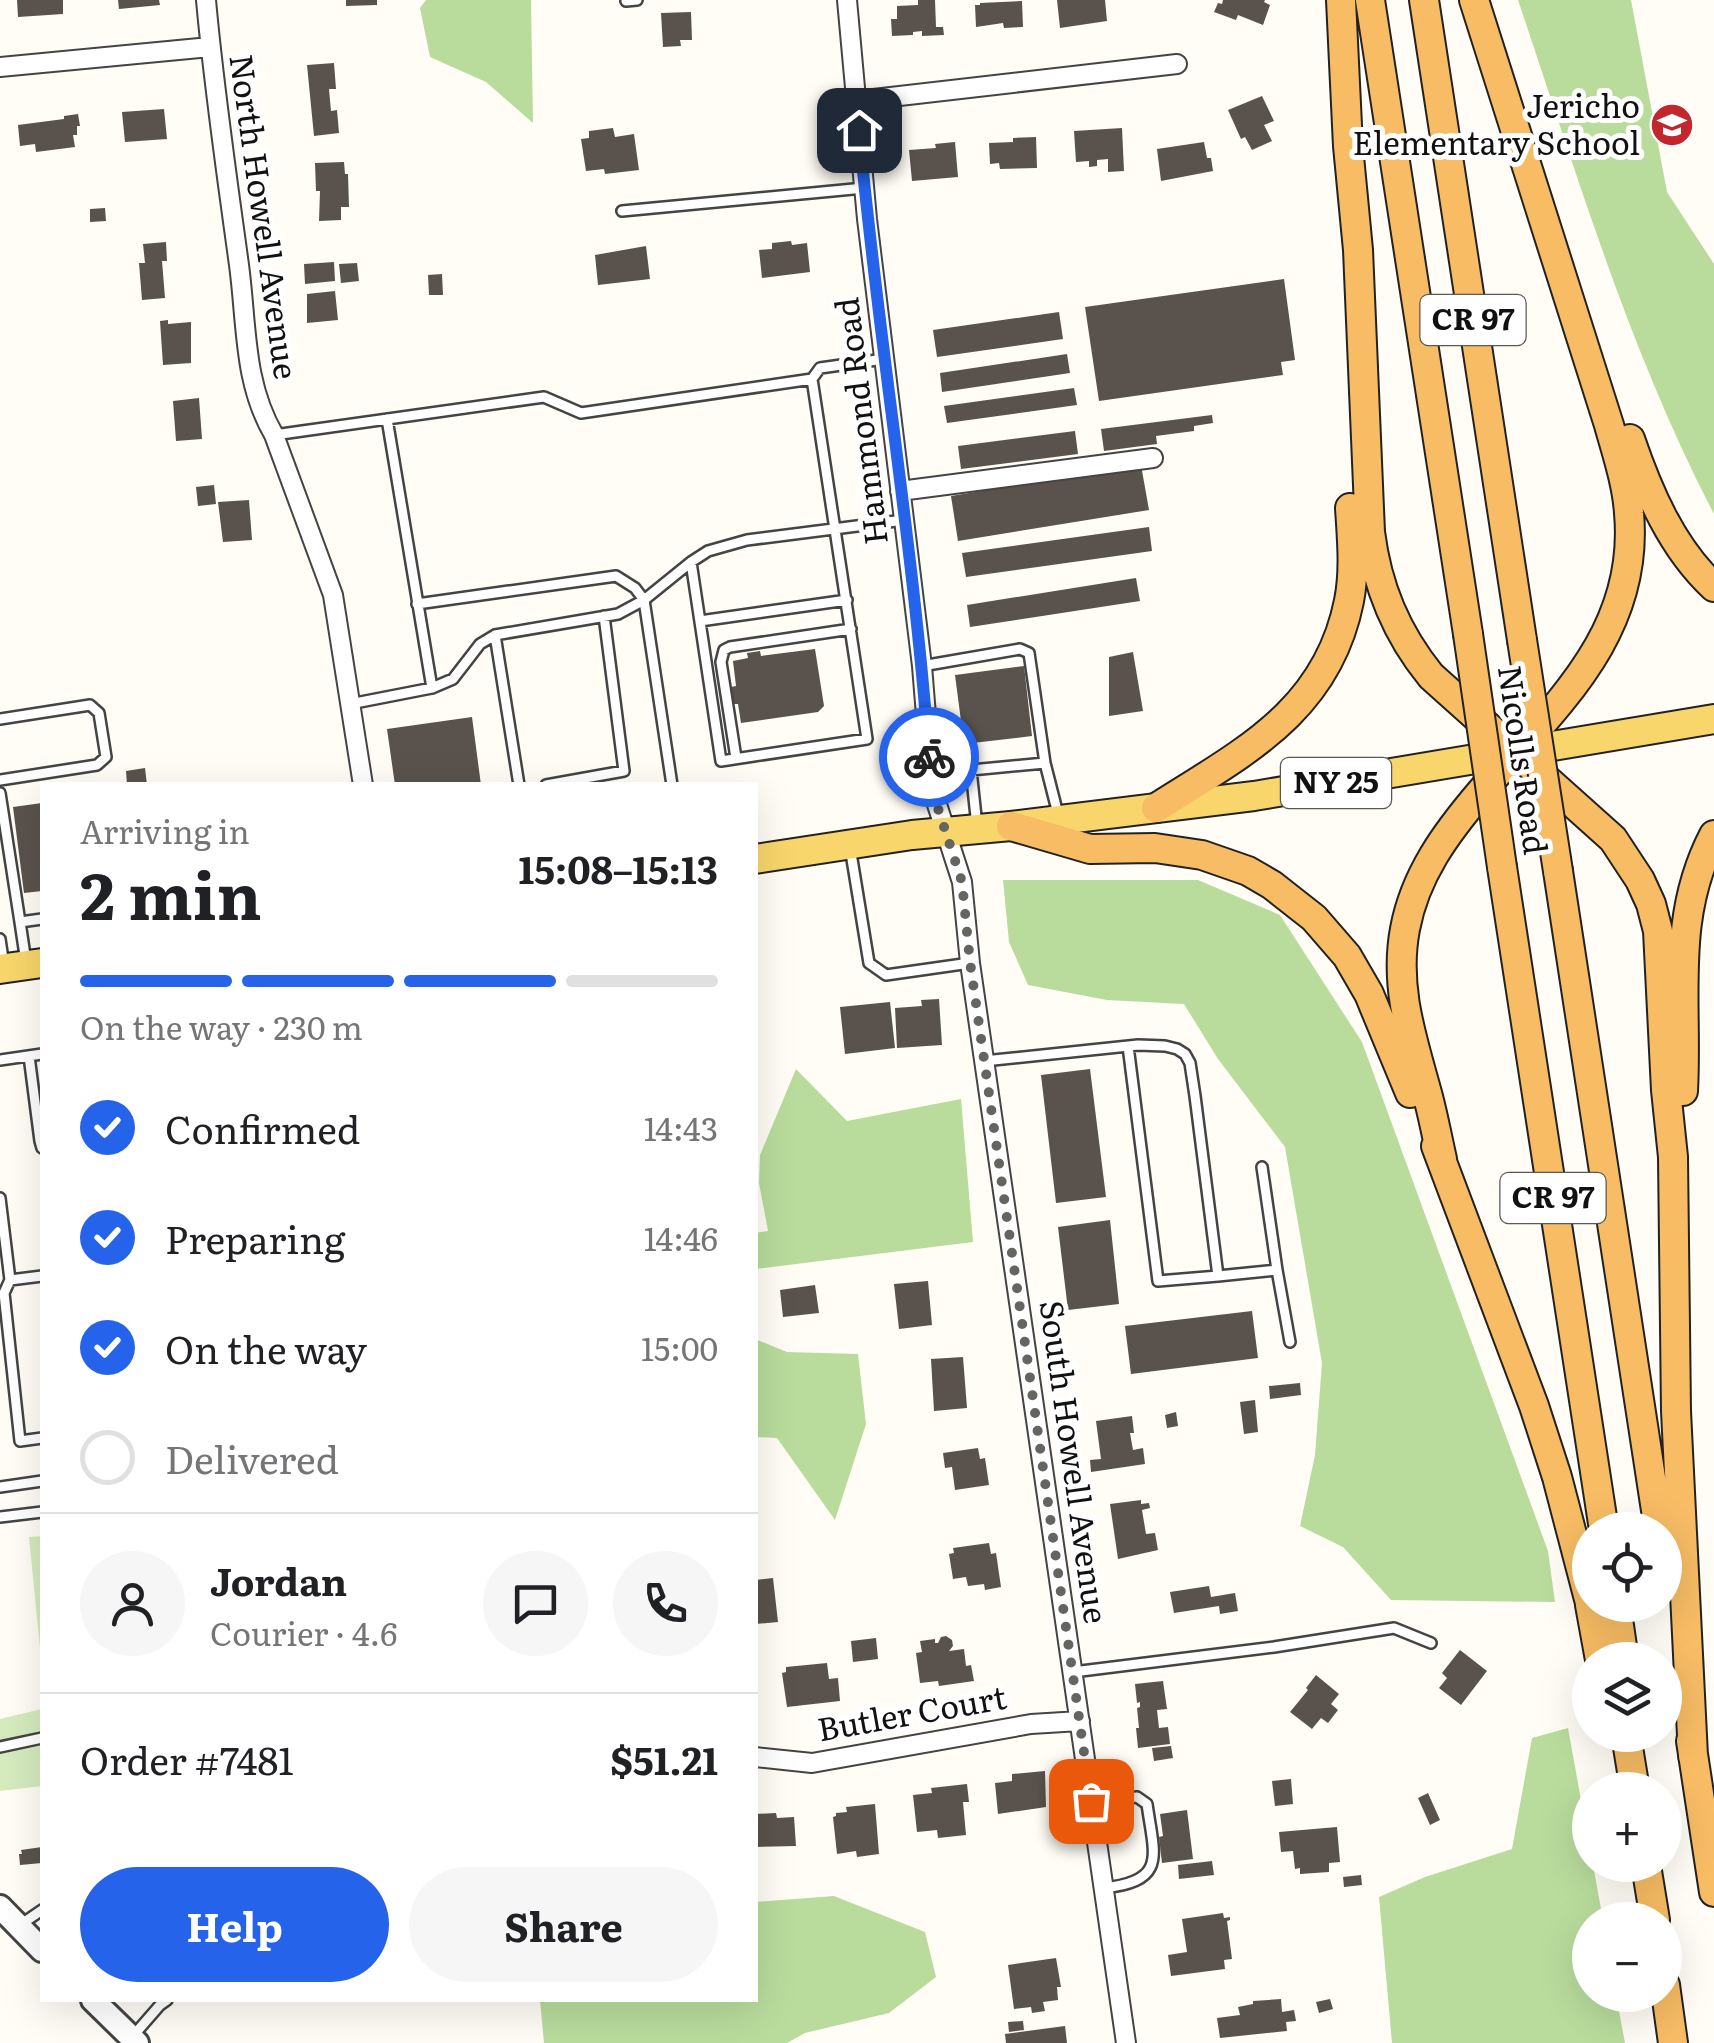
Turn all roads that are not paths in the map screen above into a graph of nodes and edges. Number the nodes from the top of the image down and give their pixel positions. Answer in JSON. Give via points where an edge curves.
{"nodes":[{"id":1,"x":206,"y":0,"type":"edge"},
{"id":2,"x":636,"y":0,"type":"edge"},
{"id":3,"x":847,"y":0,"type":"edge"},
{"id":4,"x":1341,"y":0,"type":"edge"},
{"id":5,"x":1370,"y":0,"type":"edge"},
{"id":6,"x":1424,"y":0,"type":"edge"},
{"id":7,"x":1474,"y":0,"type":"edge"},
{"id":8,"x":626,"y":1,"type":"edge"},
{"id":9,"x":210,"y":48,"type":"junction"},
{"id":10,"x":1177,"y":64,"type":"dead end"},
{"id":11,"x":0,"y":68,"type":"edge"},
{"id":12,"x":856,"y":102,"type":"junction"},
{"id":13,"x":864,"y":188,"type":"junction"},
{"id":14,"x":622,"y":212,"type":"dead end"},
{"id":15,"x":1581,"y":333,"type":"junction"},
{"id":16,"x":884,"y":359,"type":"junction"},
{"id":17,"x":812,"y":379,"type":"junction"},
{"id":18,"x":1364,"y":403,"type":"junction"},
{"id":19,"x":387,"y":419,"type":"junction"},
{"id":20,"x":274,"y":435,"type":"junction"},
{"id":21,"x":1153,"y":458,"type":"dead end"},
{"id":22,"x":900,"y":491,"type":"junction"},
{"id":23,"x":904,"y":520,"type":"junction"},
{"id":24,"x":836,"y":529,"type":"junction"},
{"id":25,"x":691,"y":562,"type":"junction"},
{"id":26,"x":1714,"y":586,"type":"edge"},
{"id":27,"x":644,"y":600,"type":"junction"},
{"id":28,"x":847,"y":600,"type":"junction"},
{"id":29,"x":417,"y":604,"type":"junction"},
{"id":30,"x":604,"y":616,"type":"junction"},
{"id":31,"x":700,"y":621,"type":"junction"},
{"id":32,"x":851,"y":629,"type":"junction"},
{"id":33,"x":494,"y":634,"type":"junction"},
{"id":34,"x":922,"y":666,"type":"junction"},
{"id":35,"x":432,"y":688,"type":"junction"},
{"id":36,"x":350,"y":704,"type":"junction"},
{"id":37,"x":0,"y":718,"type":"edge"},
{"id":38,"x":1714,"y":719,"type":"edge"},
{"id":39,"x":1515,"y":752,"type":"junction"},
{"id":40,"x":736,"y":758,"type":"junction"},
{"id":41,"x":1045,"y":763,"type":"junction"},
{"id":42,"x":929,"y":764,"type":"junction"},
{"id":43,"x":971,"y":770,"type":"junction"},
{"id":44,"x":0,"y":780,"type":"edge"},
{"id":45,"x":363,"y":782,"type":"edge"},
{"id":46,"x":519,"y":782,"type":"edge"},
{"id":47,"x":563,"y":782,"type":"edge"},
{"id":48,"x":672,"y":782,"type":"edge"},
{"id":49,"x":0,"y":793,"type":"edge"},
{"id":50,"x":1156,"y":808,"type":"junction"},
{"id":51,"x":1059,"y":820,"type":"junction"},
{"id":52,"x":1011,"y":826,"type":"junction"},
{"id":53,"x":978,"y":829,"type":"junction"},
{"id":54,"x":947,"y":832,"type":"junction"},
{"id":55,"x":1714,"y":835,"type":"edge"},
{"id":56,"x":850,"y":844,"type":"junction"},
{"id":57,"x":758,"y":859,"type":"edge"},
{"id":58,"x":40,"y":919,"type":"edge"},
{"id":59,"x":20,"y":922,"type":"junction"},
{"id":60,"x":0,"y":940,"type":"edge"},
{"id":61,"x":970,"y":962,"type":"junction"},
{"id":62,"x":18,"y":966,"type":"edge"},
{"id":63,"x":1128,"y":1046,"type":"junction"},
{"id":64,"x":40,"y":1054,"type":"edge"},
{"id":65,"x":29,"y":1056,"type":"junction"},
{"id":66,"x":0,"y":1060,"type":"edge"},
{"id":67,"x":984,"y":1061,"type":"junction"},
{"id":68,"x":40,"y":1134,"type":"edge"},
{"id":69,"x":1673,"y":1157,"type":"junction"},
{"id":70,"x":1442,"y":1160,"type":"junction"},
{"id":71,"x":1262,"y":1167,"type":"dead end"},
{"id":72,"x":0,"y":1198,"type":"edge"},
{"id":73,"x":1277,"y":1270,"type":"junction"},
{"id":74,"x":40,"y":1276,"type":"edge"},
{"id":75,"x":1218,"y":1276,"type":"junction"},
{"id":76,"x":10,"y":1280,"type":"junction"},
{"id":77,"x":1290,"y":1342,"type":"dead end"},
{"id":78,"x":40,"y":1438,"type":"edge"},
{"id":79,"x":40,"y":1481,"type":"edge"},
{"id":80,"x":0,"y":1487,"type":"edge"},
{"id":81,"x":40,"y":1512,"type":"edge"},
{"id":82,"x":1601,"y":1512,"type":"edge"},
{"id":83,"x":1656,"y":1512,"type":"edge"},
{"id":84,"x":0,"y":1518,"type":"edge"},
{"id":85,"x":1572,"y":1535,"type":"edge"},
{"id":86,"x":1673,"y":1622,"type":"edge"},
{"id":87,"x":1432,"y":1643,"type":"dead end"},
{"id":88,"x":1073,"y":1672,"type":"junction"},
{"id":89,"x":1080,"y":1722,"type":"junction"},
{"id":90,"x":40,"y":1738,"type":"edge"},
{"id":91,"x":0,"y":1746,"type":"edge"},
{"id":92,"x":1693,"y":1756,"type":"junction"},
{"id":93,"x":758,"y":1757,"type":"edge"},
{"id":94,"x":1091,"y":1801,"type":"junction"},
{"id":95,"x":1104,"y":1888,"type":"junction"},
{"id":96,"x":1714,"y":1892,"type":"edge"},
{"id":97,"x":0,"y":1906,"type":"edge"},
{"id":98,"x":40,"y":1911,"type":"edge"},
{"id":99,"x":18,"y":1926,"type":"junction"},
{"id":100,"x":40,"y":1948,"type":"edge"},
{"id":101,"x":95,"y":2002,"type":"edge"},
{"id":102,"x":164,"y":2002,"type":"edge"},
{"id":103,"x":1669,"y":2012,"type":"edge"},
{"id":104,"x":134,"y":2040,"type":"edge"},
{"id":105,"x":1126,"y":2043,"type":"edge"},
{"id":106,"x":1674,"y":2043,"type":"edge"}],
"edges":[{"from":1,"to":9,"type":"street","name":"North Howell Avenue"},
{"from":2,"to":8,"type":"lane"},
{"from":3,"to":12,"type":"street","name":"Hammond Road"},
{"from":4,"to":18,"type":"highway"},
{"from":5,"to":82,"type":"highway","name":"Nicolls Road","number":"CR 97","bridge":true},
{"from":6,"to":83,"type":"highway","name":"Nicolls Road","number":"CR 97","bridge":true},
{"from":7,"to":15,"type":"highway"},
{"from":9,"to":11,"type":"street"},
{"from":9,"to":20,"type":"street","name":"North Howell Avenue","via":[[250,376]]},
{"from":10,"to":12,"type":"street"},
{"from":12,"to":13,"type":"street","name":"Hammond Road"},
{"from":13,"to":14,"type":"lane"},
{"from":13,"to":16,"type":"street","name":"Hammond Road"},
{"from":15,"to":26,"type":"highway","via":[[1660,513]]},
{"from":15,"to":39,"type":"highway","via":[[1625,486],[1630,534],[1624,582],[1590,664]]},
{"from":16,"to":17,"type":"lane","via":[[820,368]]},
{"from":16,"to":22,"type":"street","name":"Hammond Road"},
{"from":17,"to":19,"type":"lane","via":[[581,413],[544,397]]},
{"from":17,"to":24,"type":"lane"},
{"from":18,"to":39,"type":"highway","via":[[1373,554],[1396,624],[1431,676]]},
{"from":18,"to":50,"type":"highway","via":[[1350,509],[1350,598],[1327,664],[1285,720]]},
{"from":19,"to":20,"type":"lane"},
{"from":19,"to":29,"type":"lane"},
{"from":20,"to":36,"type":"street","name":"North Howell Avenue","via":[[333,595]]},
{"from":21,"to":22,"type":"street"},
{"from":22,"to":23,"type":"street","name":"Hammond Road"},
{"from":23,"to":24,"type":"lane"},
{"from":23,"to":34,"type":"street","name":"Hammond Road"},
{"from":24,"to":25,"type":"lane","via":[[747,540]]},
{"from":24,"to":28,"type":"lane"},
{"from":25,"to":27,"type":"lane"},
{"from":25,"to":31,"type":"lane"},
{"from":27,"to":29,"type":"lane","via":[[616,576]]},
{"from":27,"to":30,"type":"lane"},
{"from":27,"to":48,"type":"lane"},
{"from":28,"to":31,"type":"lane"},
{"from":28,"to":32,"type":"lane"},
{"from":29,"to":35,"type":"lane"},
{"from":30,"to":33,"type":"lane"},
{"from":30,"to":47,"type":"lane","via":[[624,771]]},
{"from":31,"to":40,"type":"lane","via":[[720,761]]},
{"from":32,"to":40,"type":"lane","via":[[724,650]]},
{"from":32,"to":40,"type":"lane","via":[[867,740]]},
{"from":33,"to":35,"type":"lane","via":[[453,679]]},
{"from":33,"to":46,"type":"lane"},
{"from":34,"to":41,"type":"lane","via":[[1020,649],[1029,653]]},
{"from":34,"to":42,"type":"street","name":"Hammond Road"},
{"from":35,"to":36,"type":"lane"},
{"from":36,"to":45,"type":"street","name":"North Howell Avenue"},
{"from":37,"to":44,"type":"lane","via":[[90,705],[99,713],[106,756],[98,765]]},
{"from":38,"to":39,"type":"main road","number":"NY 25"},
{"from":39,"to":50,"type":"main road","number":"NY 25"},
{"from":39,"to":69,"type":"highway","via":[[1614,839],[1651,904]]},
{"from":39,"to":70,"type":"highway","via":[[1432,856],[1405,927],[1407,1024]]},
{"from":41,"to":43,"type":"lane"},
{"from":41,"to":51,"type":"lane"},
{"from":42,"to":43,"type":"lane"},
{"from":42,"to":54,"type":"street","name":"Hammond Road"},
{"from":43,"to":53,"type":"lane"},
{"from":49,"to":59,"type":"lane"},
{"from":50,"to":51,"type":"main road","number":"NY 25"},
{"from":51,"to":52,"type":"main road","number":"NY 25"},
{"from":52,"to":53,"type":"main road","number":"NY 25"},
{"from":52,"to":70,"type":"highway","via":[[1090,849],[1202,855],[1248,871],[1295,901],[1358,974]]},
{"from":53,"to":54,"type":"main road","number":"NY 25"},
{"from":54,"to":56,"type":"main road","number":"NY 25"},
{"from":54,"to":61,"type":"street","name":"South Howell Avenue","via":[[962,882]]},
{"from":55,"to":69,"type":"highway","via":[[1686,915],[1684,1088]]},
{"from":56,"to":57,"type":"main road","number":"NY 25"},
{"from":56,"to":61,"type":"lane","via":[[868,963],[886,975]]},
{"from":58,"to":59,"type":"lane"},
{"from":59,"to":62,"type":"lane"},
{"from":60,"to":62,"type":"lane"},
{"from":61,"to":67,"type":"street","name":"South Howell Avenue"},
{"from":63,"to":67,"type":"lane"},
{"from":63,"to":75,"type":"lane","via":[[1177,1049],[1190,1063]]},
{"from":63,"to":75,"type":"lane","via":[[1158,1282]]},
{"from":64,"to":65,"type":"lane"},
{"from":65,"to":66,"type":"lane"},
{"from":65,"to":68,"type":"lane"},
{"from":67,"to":88,"type":"street","name":"South Howell Avenue"},
{"from":69,"to":92,"type":"highway","via":[[1676,1411]]},
{"from":70,"to":85,"type":"highway","via":[[1540,1424]]},
{"from":71,"to":73,"type":"lane"},
{"from":72,"to":76,"type":"lane"},
{"from":73,"to":75,"type":"lane"},
{"from":73,"to":77,"type":"lane"},
{"from":74,"to":76,"type":"lane"},
{"from":76,"to":78,"type":"lane","via":[[4,1293],[20,1440]]},
{"from":79,"to":80,"type":"lane"},
{"from":81,"to":84,"type":"lane"},
{"from":86,"to":92,"type":"highway"},
{"from":87,"to":88,"type":"lane","via":[[1394,1628]]},
{"from":88,"to":89,"type":"street","name":"South Howell Avenue"},
{"from":89,"to":93,"type":"street","name":"Butler Court","via":[[1030,1724],[812,1763]]},
{"from":89,"to":94,"type":"street","name":"South Howell Avenue"},
{"from":90,"to":91,"type":"lane"},
{"from":92,"to":96,"type":"highway"},
{"from":94,"to":95,"type":"street","name":"South Howell Avenue"},
{"from":94,"to":95,"type":"lane","via":[[1137,1797],[1147,1804],[1150,1871],[1128,1886]]},
{"from":95,"to":105,"type":"street","name":"South Howell Avenue"},
{"from":97,"to":99,"type":"street"},
{"from":98,"to":99,"type":"lane"},
{"from":99,"to":100,"type":"street"},
{"from":101,"to":104,"type":"street"},
{"from":102,"to":104,"type":"lane"},
{"from":103,"to":106,"type":"highway"}]}
